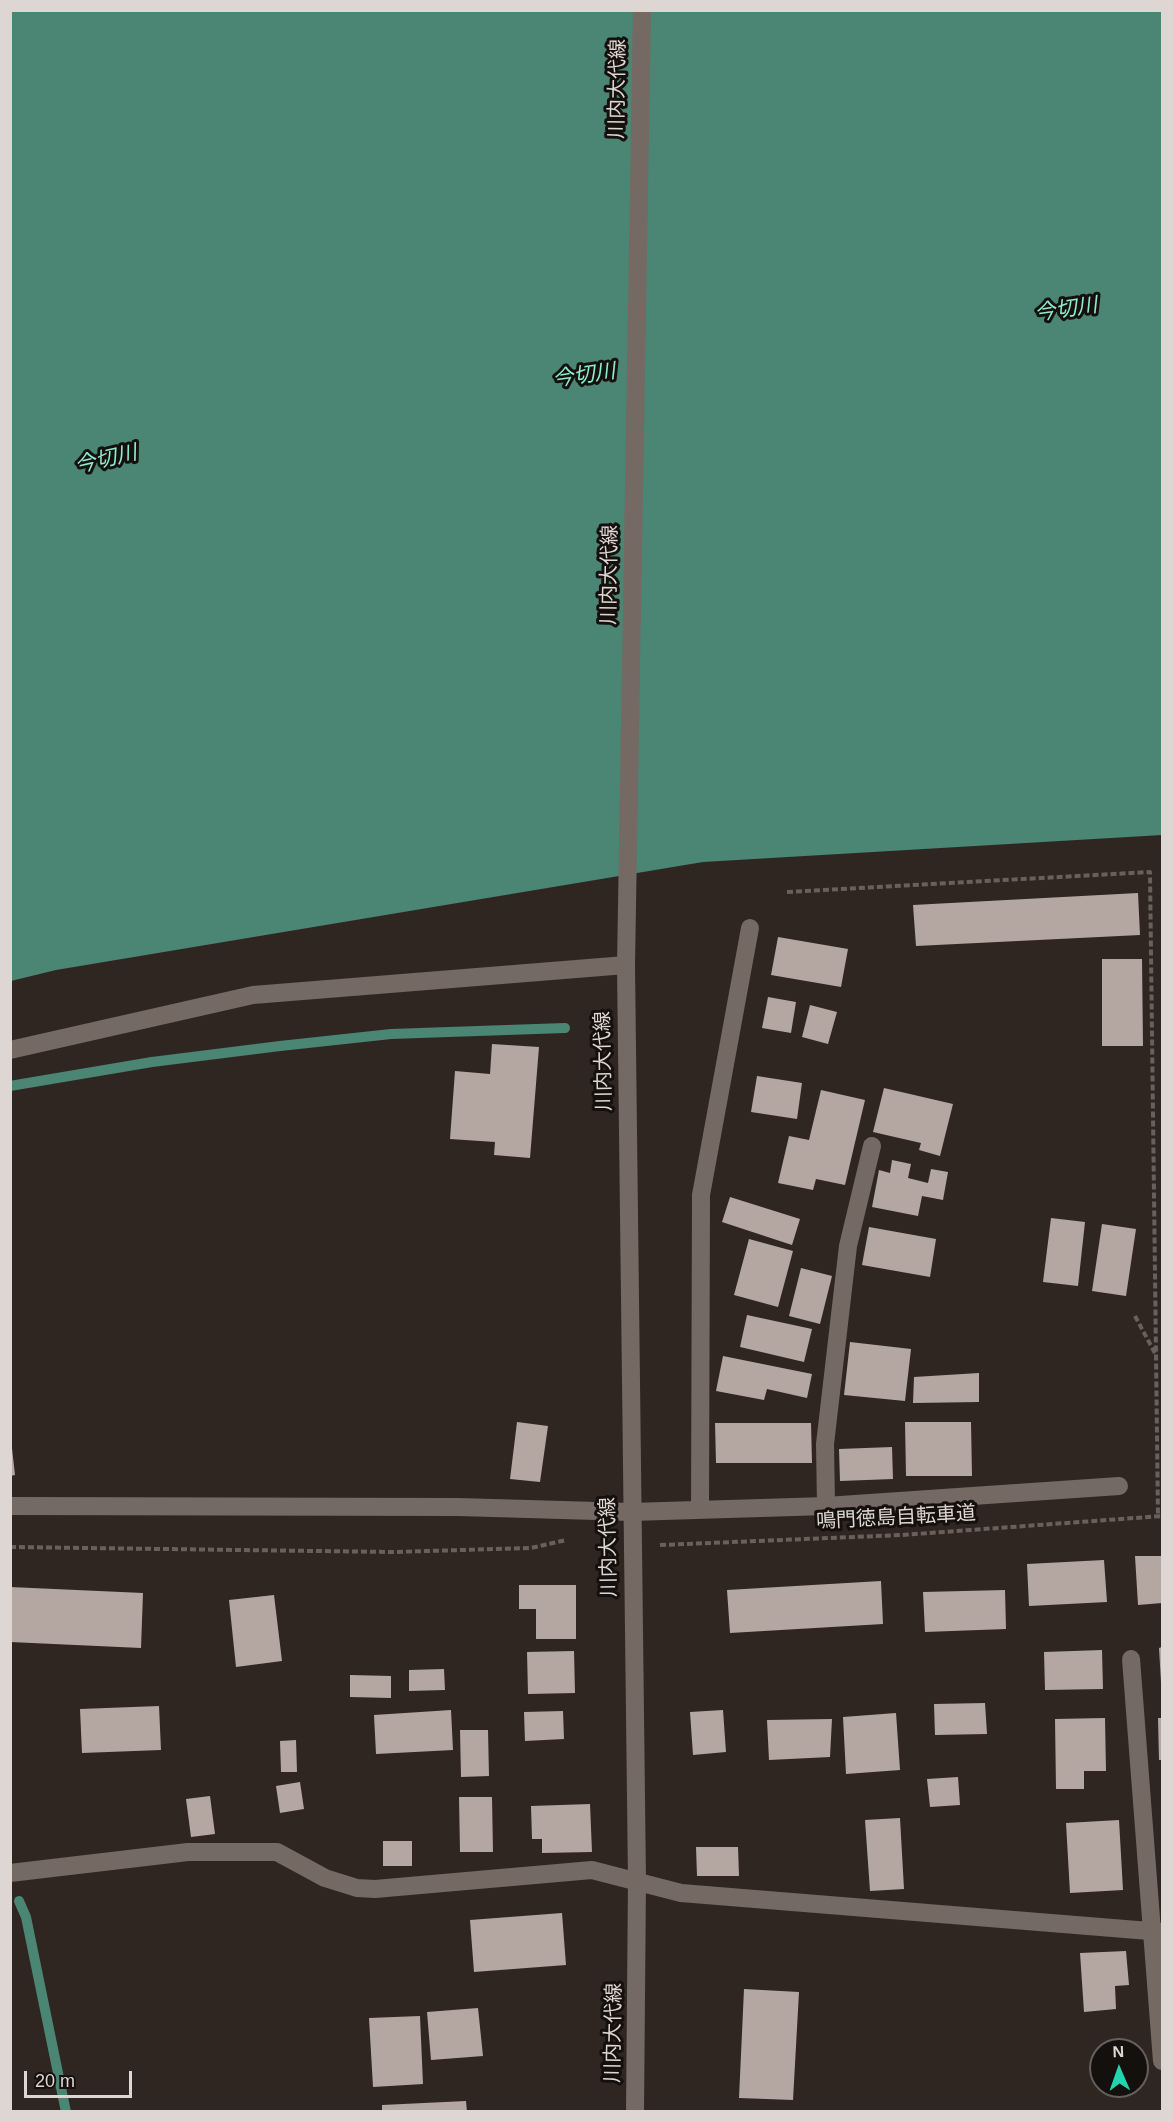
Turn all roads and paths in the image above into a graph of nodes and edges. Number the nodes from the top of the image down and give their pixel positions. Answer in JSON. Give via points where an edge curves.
{"nodes":[{"id":1,"x":642,"y":10,"type":"edge"},
{"id":2,"x":787,"y":892,"type":"dead end"},
{"id":3,"x":750,"y":928,"type":"dead end"},
{"id":4,"x":626,"y":965,"type":"junction"},
{"id":5,"x":10,"y":1050,"type":"edge"},
{"id":6,"x":872,"y":1146,"type":"dead end"},
{"id":7,"x":1135,"y":1316,"type":"dead end"},
{"id":8,"x":1156,"y":1356,"type":"junction"},
{"id":9,"x":1119,"y":1486,"type":"dead end"},
{"id":10,"x":10,"y":1506,"type":"edge"},
{"id":11,"x":826,"y":1506,"type":"junction"},
{"id":12,"x":700,"y":1510,"type":"junction"},
{"id":13,"x":631,"y":1512,"type":"junction"},
{"id":14,"x":1160,"y":1516,"type":"edge"},
{"id":15,"x":575,"y":1538,"type":"dead end"},
{"id":16,"x":10,"y":1547,"type":"edge"},
{"id":17,"x":631,"y":1547,"type":"junction"},
{"id":18,"x":1131,"y":1659,"type":"dead end"},
{"id":19,"x":10,"y":1873,"type":"edge"},
{"id":20,"x":638,"y":1881,"type":"junction"},
{"id":21,"x":1157,"y":1932,"type":"edge"},
{"id":22,"x":1162,"y":2061,"type":"edge"},
{"id":23,"x":635,"y":2112,"type":"edge"}],
"edges":[{"from":1,"to":4,"type":"street","name":"川内大代線"},
{"from":2,"to":8,"type":"path","via":[[1150,872]]},
{"from":3,"to":12,"type":"street","via":[[701,1195]]},
{"from":4,"to":5,"type":"street","via":[[253,995]]},
{"from":4,"to":13,"type":"street","name":"川内大代線"},
{"from":6,"to":11,"type":"street","via":[[848,1246],[825,1444]]},
{"from":7,"to":8,"type":"path"},
{"from":8,"to":14,"type":"path"},
{"from":9,"to":11,"type":"street"},
{"from":10,"to":13,"type":"street","via":[[458,1507]]},
{"from":11,"to":12,"type":"street"},
{"from":12,"to":13,"type":"street"},
{"from":13,"to":17,"type":"street","name":"川内大代線"},
{"from":14,"to":17,"type":"path","name":"鳴門徳島自転車道","via":[[902,1535]]},
{"from":15,"to":16,"type":"path","via":[[531,1548],[393,1552]]},
{"from":17,"to":20,"type":"street","name":"川内大代線"},
{"from":18,"to":21,"type":"street"},
{"from":19,"to":20,"type":"street","via":[[188,1852],[277,1852],[325,1878],[357,1888],[592,1870]]},
{"from":20,"to":21,"type":"street","via":[[681,1893]]},
{"from":20,"to":23,"type":"street","name":"川内大代線"},
{"from":21,"to":22,"type":"street"}]}
